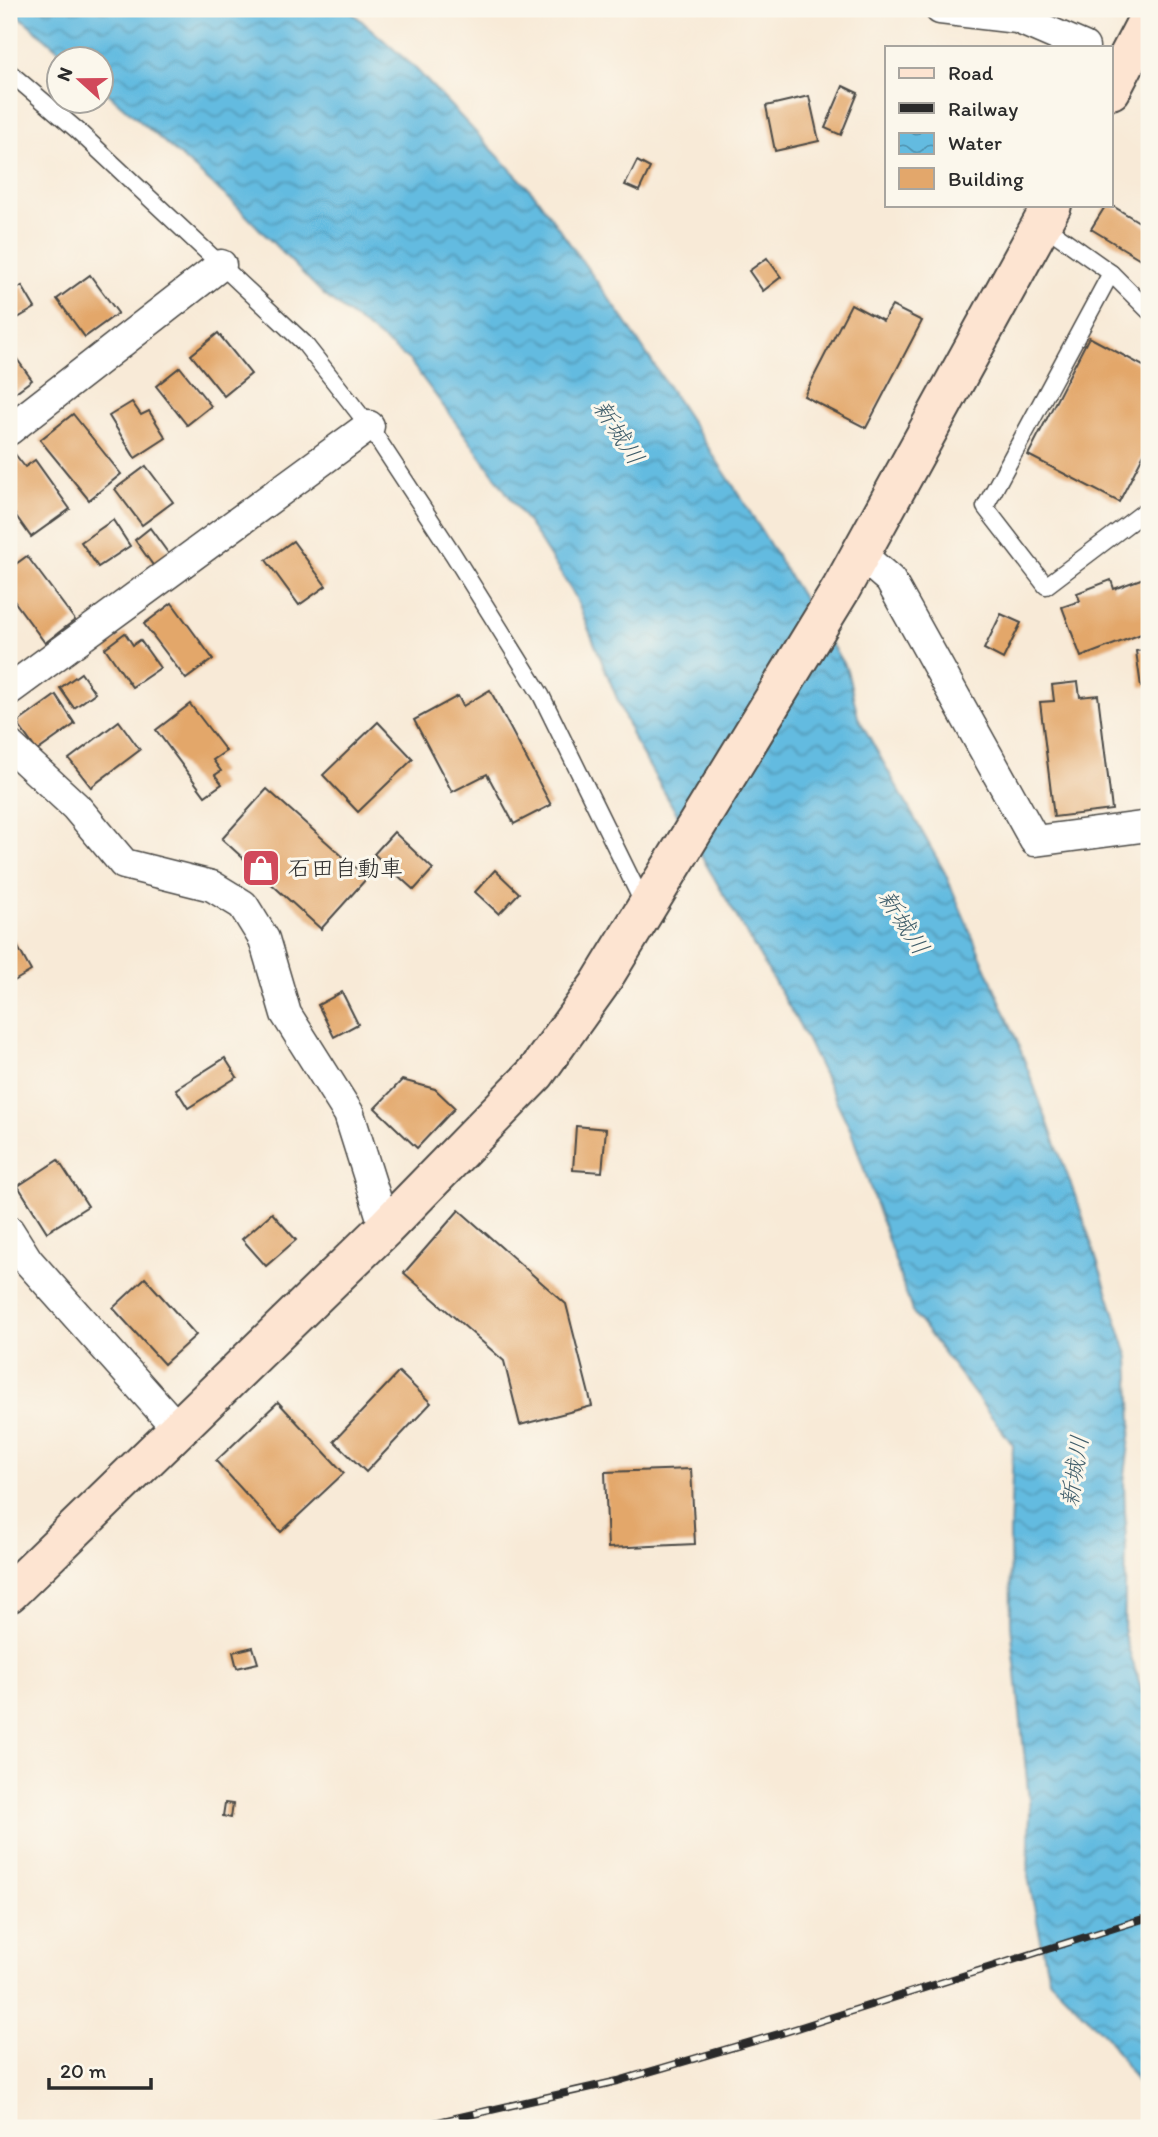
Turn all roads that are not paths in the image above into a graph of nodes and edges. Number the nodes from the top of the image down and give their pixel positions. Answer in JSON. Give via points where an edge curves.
{"nodes":[{"id":1,"x":940,"y":9,"type":"edge"},
{"id":2,"x":1149,"y":17,"type":"edge"},
{"id":3,"x":1082,"y":46,"type":"edge"},
{"id":4,"x":1115,"y":71,"type":"edge"},
{"id":5,"x":9,"y":72,"type":"edge"},
{"id":6,"x":1047,"y":215,"type":"edge"},
{"id":7,"x":221,"y":265,"type":"junction"},
{"id":8,"x":1111,"y":273,"type":"junction"},
{"id":9,"x":1149,"y":311,"type":"edge"},
{"id":10,"x":369,"y":426,"type":"junction"},
{"id":11,"x":9,"y":430,"type":"edge"},
{"id":12,"x":1149,"y":508,"type":"edge"},
{"id":13,"x":860,"y":554,"type":"junction"},
{"id":14,"x":9,"y":690,"type":"edge"},
{"id":15,"x":9,"y":745,"type":"edge"},
{"id":16,"x":1149,"y":826,"type":"edge"},
{"id":17,"x":650,"y":900,"type":"junction"},
{"id":18,"x":385,"y":1228,"type":"junction"},
{"id":19,"x":9,"y":1231,"type":"edge"},
{"id":20,"x":18,"y":1267,"type":"edge"},
{"id":21,"x":177,"y":1428,"type":"junction"},
{"id":22,"x":9,"y":1593,"type":"edge"}],
"edges":[{"from":1,"to":3,"type":"street","via":[[1017,18]]},
{"from":2,"to":4,"type":"street"},
{"from":5,"to":7,"type":"lane","via":[[78,130]]},
{"from":6,"to":8,"type":"lane"},
{"from":6,"to":13,"type":"street"},
{"from":7,"to":10,"type":"lane","via":[[304,343]]},
{"from":7,"to":11,"type":"street"},
{"from":8,"to":9,"type":"lane"},
{"from":8,"to":12,"type":"lane","via":[[985,507],[1046,586]]},
{"from":10,"to":14,"type":"street"},
{"from":10,"to":17,"type":"lane","via":[[541,695]]},
{"from":13,"to":16,"type":"street","via":[[890,580],[1035,841]]},
{"from":13,"to":17,"type":"street"},
{"from":15,"to":18,"type":"street","via":[[76,807],[124,864],[212,886],[243,905],[264,939],[286,1014],[349,1114]]},
{"from":17,"to":18,"type":"street","via":[[599,985],[536,1073]]},
{"from":18,"to":21,"type":"street"},
{"from":19,"to":20,"type":"street"},
{"from":20,"to":21,"type":"street"},
{"from":21,"to":22,"type":"street"}]}
